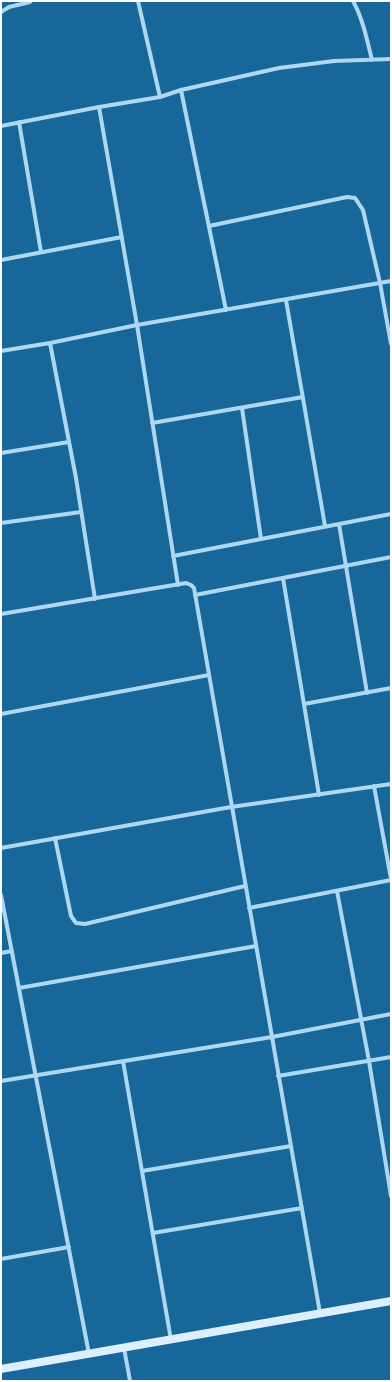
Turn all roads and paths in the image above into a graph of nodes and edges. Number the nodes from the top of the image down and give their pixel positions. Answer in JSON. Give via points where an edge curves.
{"nodes":[{"id":1,"x":138,"y":1,"type":"edge"},
{"id":2,"x":353,"y":1,"type":"edge"},
{"id":3,"x":30,"y":2,"type":"dead end"},
{"id":4,"x":1,"y":12,"type":"edge"},
{"id":5,"x":391,"y":59,"type":"edge"},
{"id":6,"x":372,"y":60,"type":"junction"},
{"id":7,"x":181,"y":90,"type":"junction"},
{"id":8,"x":160,"y":97,"type":"junction"},
{"id":9,"x":99,"y":107,"type":"junction"},
{"id":10,"x":19,"y":122,"type":"junction"},
{"id":11,"x":1,"y":126,"type":"edge"},
{"id":12,"x":209,"y":226,"type":"junction"},
{"id":13,"x":122,"y":238,"type":"junction"},
{"id":14,"x":41,"y":252,"type":"junction"},
{"id":15,"x":1,"y":260,"type":"edge"},
{"id":16,"x":391,"y":282,"type":"edge"},
{"id":17,"x":380,"y":284,"type":"junction"},
{"id":18,"x":286,"y":300,"type":"junction"},
{"id":19,"x":226,"y":310,"type":"junction"},
{"id":20,"x":137,"y":325,"type":"junction"},
{"id":21,"x":50,"y":343,"type":"junction"},
{"id":22,"x":391,"y":344,"type":"edge"},
{"id":23,"x":1,"y":351,"type":"edge"},
{"id":24,"x":303,"y":397,"type":"junction"},
{"id":25,"x":242,"y":408,"type":"junction"},
{"id":26,"x":152,"y":423,"type":"junction"},
{"id":27,"x":69,"y":442,"type":"junction"},
{"id":28,"x":1,"y":453,"type":"edge"},
{"id":29,"x":81,"y":512,"type":"junction"},
{"id":30,"x":391,"y":514,"type":"edge"},
{"id":31,"x":1,"y":523,"type":"edge"},
{"id":32,"x":339,"y":524,"type":"junction"},
{"id":33,"x":325,"y":526,"type":"junction"},
{"id":34,"x":261,"y":539,"type":"junction"},
{"id":35,"x":173,"y":556,"type":"junction"},
{"id":36,"x":391,"y":557,"type":"edge"},
{"id":37,"x":347,"y":566,"type":"junction"},
{"id":38,"x":283,"y":578,"type":"junction"},
{"id":39,"x":178,"y":585,"type":"junction"},
{"id":40,"x":195,"y":595,"type":"junction"},
{"id":41,"x":95,"y":599,"type":"junction"},
{"id":42,"x":1,"y":614,"type":"edge"},
{"id":43,"x":209,"y":675,"type":"junction"},
{"id":44,"x":391,"y":688,"type":"edge"},
{"id":45,"x":367,"y":693,"type":"junction"},
{"id":46,"x":304,"y":704,"type":"junction"},
{"id":47,"x":1,"y":714,"type":"edge"},
{"id":48,"x":391,"y":784,"type":"edge"},
{"id":49,"x":374,"y":786,"type":"junction"},
{"id":50,"x":319,"y":795,"type":"junction"},
{"id":51,"x":232,"y":807,"type":"junction"},
{"id":52,"x":55,"y":838,"type":"junction"},
{"id":53,"x":1,"y":848,"type":"edge"},
{"id":54,"x":391,"y":880,"type":"edge"},
{"id":55,"x":245,"y":886,"type":"junction"},
{"id":56,"x":337,"y":891,"type":"junction"},
{"id":57,"x":1,"y":895,"type":"edge"},
{"id":58,"x":249,"y":908,"type":"junction"},
{"id":59,"x":256,"y":946,"type":"junction"},
{"id":60,"x":12,"y":951,"type":"junction"},
{"id":61,"x":1,"y":953,"type":"edge"},
{"id":62,"x":19,"y":988,"type":"junction"},
{"id":63,"x":391,"y":1014,"type":"edge"},
{"id":64,"x":361,"y":1020,"type":"junction"},
{"id":65,"x":272,"y":1037,"type":"junction"},
{"id":66,"x":391,"y":1057,"type":"edge"},
{"id":67,"x":123,"y":1061,"type":"junction"},
{"id":68,"x":369,"y":1061,"type":"junction"},
{"id":69,"x":36,"y":1075,"type":"junction"},
{"id":70,"x":278,"y":1076,"type":"junction"},
{"id":71,"x":1,"y":1081,"type":"edge"},
{"id":72,"x":291,"y":1146,"type":"junction"},
{"id":73,"x":142,"y":1171,"type":"junction"},
{"id":74,"x":391,"y":1194,"type":"edge"},
{"id":75,"x":302,"y":1208,"type":"junction"},
{"id":76,"x":153,"y":1234,"type":"junction"},
{"id":77,"x":69,"y":1247,"type":"junction"},
{"id":78,"x":1,"y":1259,"type":"edge"},
{"id":79,"x":391,"y":1301,"type":"edge"},
{"id":80,"x":320,"y":1314,"type":"junction"},
{"id":81,"x":171,"y":1340,"type":"junction"},
{"id":82,"x":124,"y":1348,"type":"junction"},
{"id":83,"x":89,"y":1354,"type":"junction"},
{"id":84,"x":1,"y":1369,"type":"edge"},
{"id":85,"x":130,"y":1381,"type":"edge"}],
"edges":[{"from":1,"to":8,"type":"street"},
{"from":2,"to":6,"type":"street","via":[[365,29]]},
{"from":3,"to":4,"type":"street","via":[[9,7]]},
{"from":5,"to":6,"type":"street"},
{"from":6,"to":7,"type":"street","via":[[279,68]]},
{"from":7,"to":8,"type":"street"},
{"from":7,"to":12,"type":"street"},
{"from":8,"to":9,"type":"street"},
{"from":9,"to":10,"type":"street"},
{"from":9,"to":13,"type":"street"},
{"from":10,"to":11,"type":"street"},
{"from":10,"to":14,"type":"street"},
{"from":12,"to":17,"type":"street","via":[[347,197],[355,198],[363,210]]},
{"from":12,"to":19,"type":"street"},
{"from":13,"to":14,"type":"street"},
{"from":13,"to":20,"type":"street"},
{"from":14,"to":15,"type":"street"},
{"from":16,"to":17,"type":"street"},
{"from":17,"to":18,"type":"street"},
{"from":17,"to":22,"type":"street"},
{"from":18,"to":19,"type":"street"},
{"from":18,"to":24,"type":"street"},
{"from":19,"to":20,"type":"street"},
{"from":20,"to":21,"type":"street"},
{"from":20,"to":26,"type":"street"},
{"from":21,"to":23,"type":"street"},
{"from":21,"to":27,"type":"street"},
{"from":24,"to":25,"type":"street"},
{"from":24,"to":33,"type":"street"},
{"from":25,"to":26,"type":"street"},
{"from":25,"to":34,"type":"street"},
{"from":26,"to":35,"type":"street"},
{"from":27,"to":28,"type":"street"},
{"from":27,"to":29,"type":"street"},
{"from":29,"to":31,"type":"street"},
{"from":29,"to":41,"type":"street"},
{"from":30,"to":32,"type":"street"},
{"from":32,"to":33,"type":"street"},
{"from":32,"to":37,"type":"street"},
{"from":33,"to":34,"type":"street"},
{"from":34,"to":35,"type":"street"},
{"from":35,"to":39,"type":"street"},
{"from":36,"to":37,"type":"street"},
{"from":37,"to":38,"type":"street"},
{"from":37,"to":45,"type":"street"},
{"from":38,"to":40,"type":"street"},
{"from":38,"to":46,"type":"street"},
{"from":39,"to":40,"type":"street","via":[[190,585],[194,588]]},
{"from":39,"to":41,"type":"street"},
{"from":40,"to":43,"type":"street"},
{"from":41,"to":42,"type":"street"},
{"from":43,"to":47,"type":"street"},
{"from":43,"to":51,"type":"street"},
{"from":44,"to":45,"type":"street"},
{"from":45,"to":46,"type":"street"},
{"from":46,"to":50,"type":"street"},
{"from":48,"to":49,"type":"street"},
{"from":49,"to":50,"type":"street"},
{"from":49,"to":54,"type":"street"},
{"from":50,"to":51,"type":"street"},
{"from":51,"to":52,"type":"street"},
{"from":51,"to":55,"type":"street"},
{"from":52,"to":53,"type":"street"},
{"from":52,"to":55,"type":"street","via":[[71,916],[76,923],[85,924]]},
{"from":54,"to":56,"type":"street"},
{"from":55,"to":58,"type":"street"},
{"from":56,"to":58,"type":"street"},
{"from":56,"to":64,"type":"street"},
{"from":57,"to":60,"type":"street"},
{"from":58,"to":59,"type":"street"},
{"from":59,"to":62,"type":"street"},
{"from":59,"to":65,"type":"street"},
{"from":60,"to":61,"type":"street"},
{"from":60,"to":62,"type":"street"},
{"from":62,"to":69,"type":"street"},
{"from":63,"to":64,"type":"street"},
{"from":64,"to":65,"type":"street"},
{"from":64,"to":68,"type":"street"},
{"from":65,"to":67,"type":"street"},
{"from":65,"to":70,"type":"street"},
{"from":66,"to":68,"type":"street"},
{"from":67,"to":69,"type":"street"},
{"from":67,"to":73,"type":"street"},
{"from":68,"to":70,"type":"street"},
{"from":68,"to":74,"type":"street"},
{"from":69,"to":71,"type":"street"},
{"from":69,"to":77,"type":"street"},
{"from":70,"to":72,"type":"street"},
{"from":72,"to":73,"type":"street"},
{"from":72,"to":75,"type":"street"},
{"from":73,"to":76,"type":"street"},
{"from":75,"to":76,"type":"street"},
{"from":75,"to":80,"type":"street"},
{"from":76,"to":81,"type":"street"},
{"from":77,"to":78,"type":"street"},
{"from":77,"to":83,"type":"street"},
{"from":79,"to":80,"type":"street"},
{"from":80,"to":81,"type":"street"},
{"from":81,"to":82,"type":"street"},
{"from":82,"to":83,"type":"street"},
{"from":82,"to":85,"type":"street"},
{"from":83,"to":84,"type":"street"}]}
